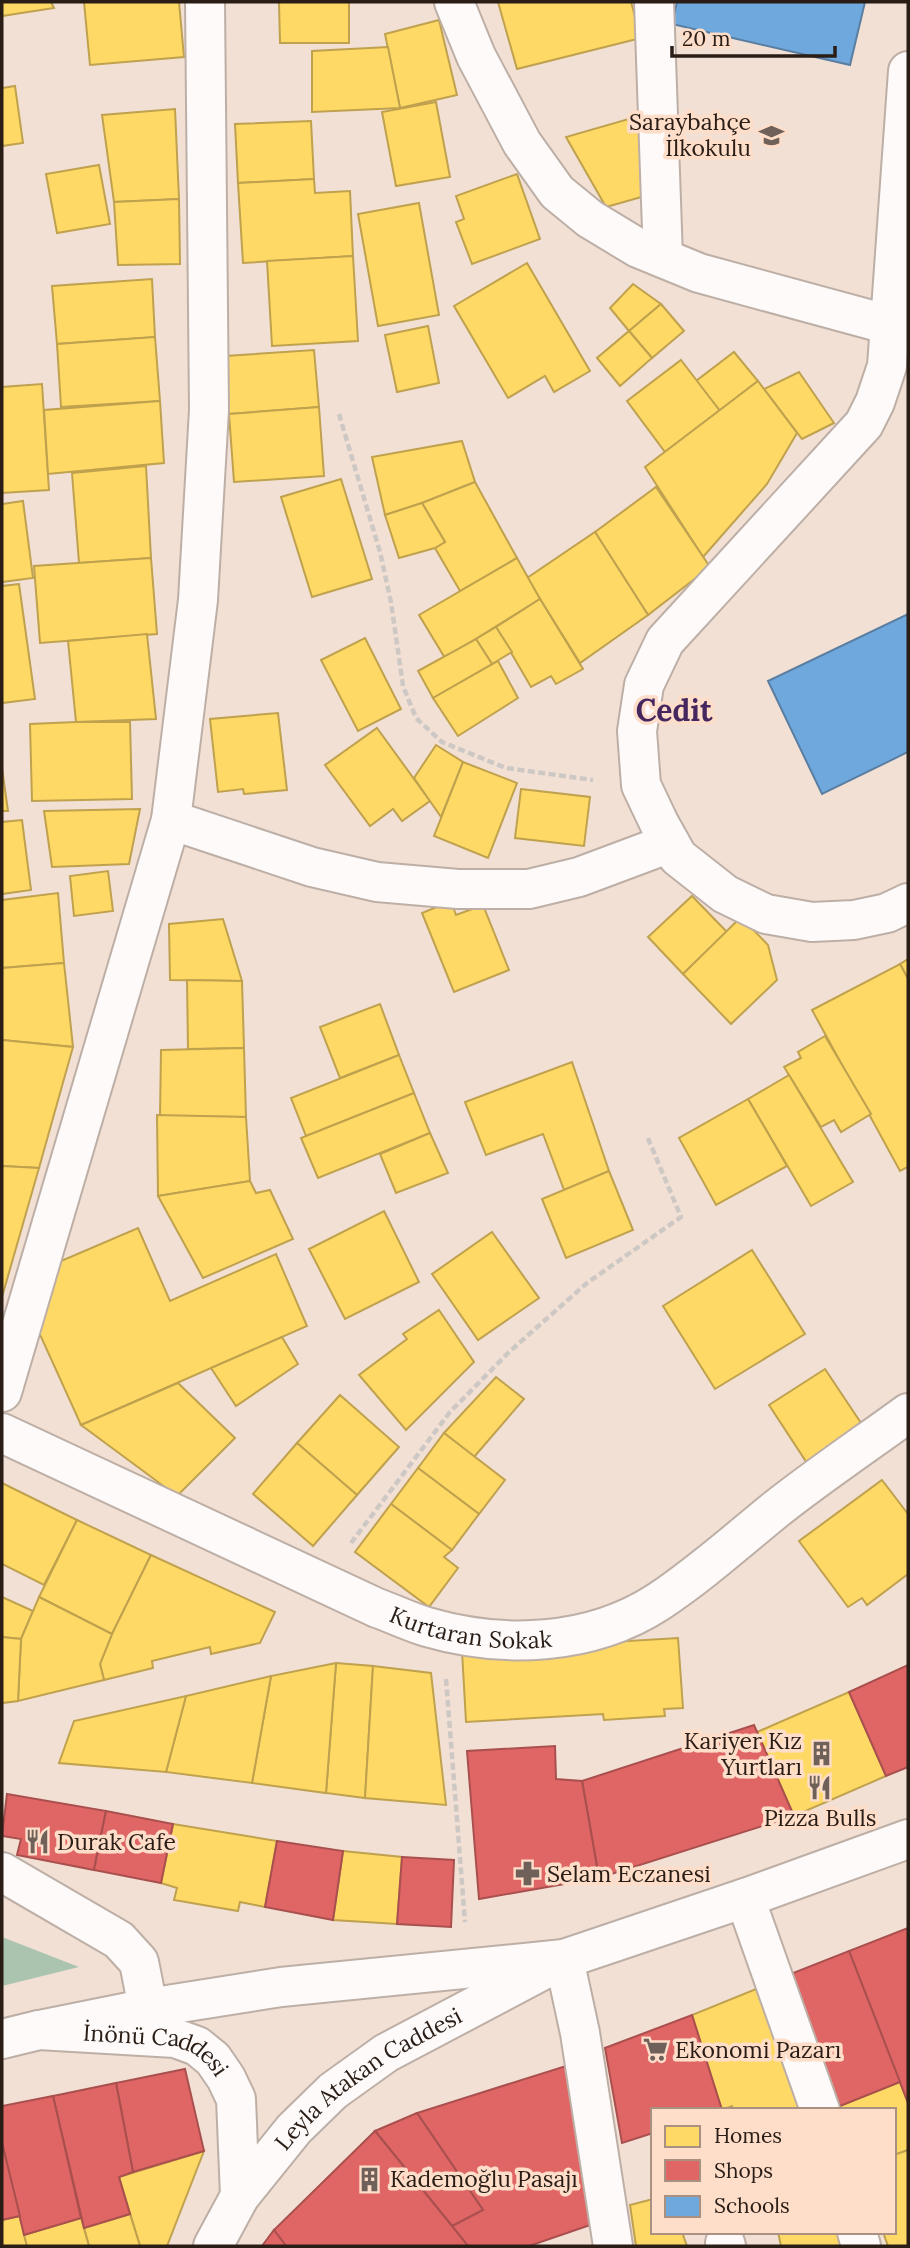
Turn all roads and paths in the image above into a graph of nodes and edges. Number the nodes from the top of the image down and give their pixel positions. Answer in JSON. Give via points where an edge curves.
{"nodes":[{"id":1,"x":205,"y":2,"type":"edge"},
{"id":2,"x":454,"y":2,"type":"edge"},
{"id":3,"x":654,"y":2,"type":"edge"},
{"id":4,"x":908,"y":71,"type":"edge"},
{"id":5,"x":663,"y":258,"type":"junction"},
{"id":6,"x":890,"y":325,"type":"junction"},
{"id":7,"x":339,"y":414,"type":"dead end"},
{"id":8,"x":641,"y":785,"type":"junction"},
{"id":9,"x":171,"y":820,"type":"junction"},
{"id":10,"x":670,"y":843,"type":"junction"},
{"id":11,"x":908,"y":903,"type":"edge"},
{"id":12,"x":646,"y":1136,"type":"dead end"},
{"id":13,"x":2,"y":1392,"type":"edge"},
{"id":14,"x":908,"y":1413,"type":"edge"},
{"id":15,"x":2,"y":1433,"type":"edge"},
{"id":16,"x":321,"y":1583,"type":"junction"},
{"id":17,"x":442,"y":1630,"type":"junction"},
{"id":18,"x":908,"y":1839,"type":"edge"},
{"id":19,"x":2,"y":1872,"type":"edge"},
{"id":20,"x":745,"y":1898,"type":"junction"},
{"id":21,"x":465,"y":1926,"type":"dead end"},
{"id":22,"x":564,"y":1959,"type":"junction"},
{"id":23,"x":148,"y":2008,"type":"junction"},
{"id":24,"x":39,"y":2031,"type":"junction"},
{"id":25,"x":2,"y":2039,"type":"edge"},
{"id":26,"x":819,"y":2108,"type":"edge"},
{"id":27,"x":240,"y":2196,"type":"junction"},
{"id":28,"x":213,"y":2246,"type":"edge"},
{"id":29,"x":613,"y":2246,"type":"edge"}],
"edges":[{"from":1,"to":9,"type":"street","via":[[209,410],[198,600]]},
{"from":2,"to":5,"type":"street","via":[[476,56],[523,143],[557,192],[590,219]]},
{"from":3,"to":5,"type":"street"},
{"from":4,"to":6,"type":"street"},
{"from":5,"to":6,"type":"street","via":[[699,273]]},
{"from":6,"to":8,"type":"street","via":[[887,366],[864,424],[665,640],[644,685],[637,732]]},
{"from":7,"to":8,"type":"path","via":[[380,552],[403,687],[416,718],[442,743],[506,768]]},
{"from":8,"to":10,"type":"street"},
{"from":9,"to":10,"type":"street","via":[[312,867],[377,882],[458,889],[529,889],[579,877]]},
{"from":9,"to":13,"type":"street"},
{"from":10,"to":11,"type":"street","via":[[678,857],[725,894],[766,914],[812,922],[853,920]]},
{"from":12,"to":16,"type":"path","via":[[681,1217],[587,1283],[509,1352],[450,1412]]},
{"from":14,"to":17,"type":"street","name":"Kurtaran Sokak","via":[[656,1603],[608,1626],[563,1638],[509,1641]]},
{"from":15,"to":16,"type":"street","name":"Kurtaran Sokak"},
{"from":16,"to":17,"type":"street","name":"Kurtaran Sokak"},
{"from":17,"to":21,"type":"path"},
{"from":18,"to":20,"type":"street"},
{"from":19,"to":23,"type":"street","via":[[119,1940],[139,1962]]},
{"from":20,"to":22,"type":"street"},
{"from":20,"to":26,"type":"street"},
{"from":22,"to":23,"type":"street","via":[[281,1987]]},
{"from":22,"to":27,"type":"street","name":"Leyla Atakan Caddesi","via":[[386,2053],[333,2091],[294,2129]]},
{"from":22,"to":29,"type":"street"},
{"from":23,"to":24,"type":"street"},
{"from":24,"to":25,"type":"street","name":"İnönü Caddesi"},
{"from":24,"to":27,"type":"street","name":"İnönü Caddesi","via":[[176,2038],[213,2059],[236,2099]]},
{"from":27,"to":28,"type":"street","name":"Leyla Atakan Caddesi"}]}
